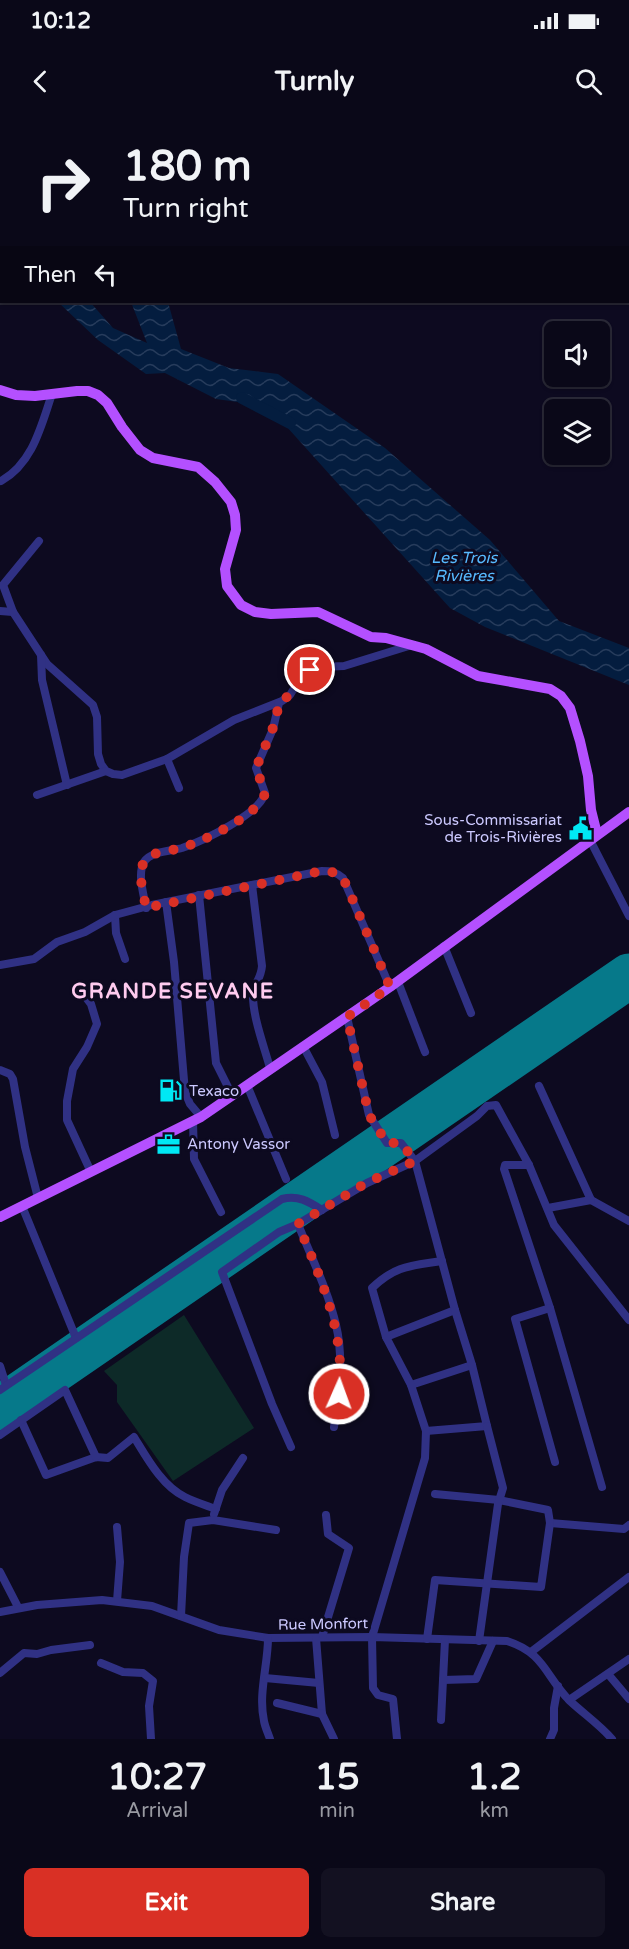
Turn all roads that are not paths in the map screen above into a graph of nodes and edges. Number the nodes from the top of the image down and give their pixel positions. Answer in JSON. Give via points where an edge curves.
{"nodes":[{"id":1,"x":0,"y":390,"type":"edge"},
{"id":2,"x":52,"y":394,"type":"junction"},
{"id":3,"x":1,"y":481,"type":"edge"},
{"id":4,"x":39,"y":541,"type":"dead end"},
{"id":5,"x":0,"y":611,"type":"edge"},
{"id":6,"x":13,"y":612,"type":"junction"},
{"id":7,"x":412,"y":645,"type":"junction"},
{"id":8,"x":41,"y":655,"type":"junction"},
{"id":9,"x":279,"y":703,"type":"junction"},
{"id":10,"x":167,"y":759,"type":"junction"},
{"id":11,"x":106,"y":771,"type":"junction"},
{"id":12,"x":67,"y":785,"type":"junction"},
{"id":13,"x":179,"y":788,"type":"dead end"},
{"id":14,"x":37,"y":795,"type":"dead end"},
{"id":15,"x":629,"y":812,"type":"edge"},
{"id":16,"x":594,"y":837,"type":"junction"},
{"id":17,"x":252,"y":885,"type":"junction"},
{"id":18,"x":199,"y":895,"type":"junction"},
{"id":19,"x":166,"y":902,"type":"junction"},
{"id":20,"x":146,"y":908,"type":"junction"},
{"id":21,"x":115,"y":915,"type":"junction"},
{"id":22,"x":629,"y":916,"type":"edge"},
{"id":23,"x":444,"y":946,"type":"junction"},
{"id":24,"x":125,"y":959,"type":"dead end"},
{"id":25,"x":0,"y":965,"type":"edge"},
{"id":26,"x":394,"y":985,"type":"junction"},
{"id":27,"x":78,"y":987,"type":"dead end"},
{"id":28,"x":471,"y":1013,"type":"dead end"},
{"id":29,"x":347,"y":1017,"type":"junction"},
{"id":30,"x":303,"y":1046,"type":"junction"},
{"id":31,"x":425,"y":1052,"type":"dead end"},
{"id":32,"x":270,"y":1068,"type":"junction"},
{"id":33,"x":0,"y":1070,"type":"edge"},
{"id":34,"x":247,"y":1085,"type":"junction"},
{"id":35,"x":540,"y":1086,"type":"dead end"},
{"id":36,"x":232,"y":1095,"type":"junction"},
{"id":37,"x":197,"y":1119,"type":"junction"},
{"id":38,"x":335,"y":1135,"type":"dead end"},
{"id":39,"x":415,"y":1161,"type":"junction"},
{"id":40,"x":529,"y":1165,"type":"junction"},
{"id":41,"x":91,"y":1172,"type":"junction"},
{"id":42,"x":286,"y":1179,"type":"dead end"},
{"id":43,"x":38,"y":1198,"type":"junction"},
{"id":44,"x":591,"y":1200,"type":"junction"},
{"id":45,"x":22,"y":1206,"type":"junction"},
{"id":46,"x":548,"y":1208,"type":"junction"},
{"id":47,"x":322,"y":1210,"type":"junction"},
{"id":48,"x":221,"y":1212,"type":"dead end"},
{"id":49,"x":0,"y":1217,"type":"edge"},
{"id":50,"x":629,"y":1221,"type":"edge"},
{"id":51,"x":298,"y":1224,"type":"junction"},
{"id":52,"x":442,"y":1260,"type":"junction"},
{"id":53,"x":550,"y":1308,"type":"junction"},
{"id":54,"x":455,"y":1311,"type":"junction"},
{"id":55,"x":629,"y":1320,"type":"edge"},
{"id":56,"x":386,"y":1337,"type":"junction"},
{"id":57,"x":76,"y":1338,"type":"junction"},
{"id":58,"x":472,"y":1365,"type":"junction"},
{"id":59,"x":0,"y":1366,"type":"edge"},
{"id":60,"x":411,"y":1385,"type":"junction"},
{"id":61,"x":3,"y":1388,"type":"edge"},
{"id":62,"x":21,"y":1420,"type":"junction"},
{"id":63,"x":487,"y":1426,"type":"junction"},
{"id":64,"x":334,"y":1427,"type":"dead end"},
{"id":65,"x":426,"y":1431,"type":"junction"},
{"id":66,"x":0,"y":1435,"type":"edge"},
{"id":67,"x":291,"y":1448,"type":"dead end"},
{"id":68,"x":96,"y":1457,"type":"junction"},
{"id":69,"x":243,"y":1458,"type":"dead end"},
{"id":70,"x":555,"y":1462,"type":"dead end"},
{"id":71,"x":602,"y":1487,"type":"dead end"},
{"id":72,"x":435,"y":1494,"type":"dead end"},
{"id":73,"x":499,"y":1500,"type":"junction"},
{"id":74,"x":216,"y":1509,"type":"junction"},
{"id":75,"x":326,"y":1515,"type":"dead end"},
{"id":76,"x":213,"y":1520,"type":"junction"},
{"id":77,"x":550,"y":1523,"type":"junction"},
{"id":78,"x":629,"y":1525,"type":"edge"},
{"id":79,"x":117,"y":1527,"type":"dead end"},
{"id":80,"x":276,"y":1530,"type":"dead end"},
{"id":81,"x":0,"y":1572,"type":"edge"},
{"id":82,"x":629,"y":1577,"type":"edge"},
{"id":83,"x":487,"y":1584,"type":"junction"},
{"id":84,"x":117,"y":1601,"type":"junction"},
{"id":85,"x":18,"y":1607,"type":"junction"},
{"id":86,"x":0,"y":1612,"type":"edge"},
{"id":87,"x":181,"y":1616,"type":"junction"},
{"id":88,"x":372,"y":1637,"type":"junction"},
{"id":89,"x":268,"y":1638,"type":"junction"},
{"id":90,"x":319,"y":1638,"type":"junction"},
{"id":91,"x":427,"y":1639,"type":"junction"},
{"id":92,"x":445,"y":1640,"type":"junction"},
{"id":93,"x":479,"y":1641,"type":"junction"},
{"id":94,"x":493,"y":1641,"type":"junction"},
{"id":95,"x":90,"y":1645,"type":"dead end"},
{"id":96,"x":531,"y":1652,"type":"junction"},
{"id":97,"x":629,"y":1659,"type":"edge"},
{"id":98,"x":101,"y":1663,"type":"dead end"},
{"id":99,"x":0,"y":1673,"type":"edge"},
{"id":100,"x":608,"y":1674,"type":"junction"},
{"id":101,"x":265,"y":1678,"type":"junction"},
{"id":102,"x":443,"y":1680,"type":"junction"},
{"id":103,"x":319,"y":1683,"type":"junction"},
{"id":104,"x":558,"y":1686,"type":"junction"},
{"id":105,"x":629,"y":1699,"type":"edge"},
{"id":106,"x":569,"y":1700,"type":"junction"},
{"id":107,"x":277,"y":1703,"type":"dead end"},
{"id":108,"x":322,"y":1714,"type":"junction"},
{"id":109,"x":441,"y":1720,"type":"dead end"},
{"id":110,"x":150,"y":1739,"type":"edge"},
{"id":111,"x":270,"y":1739,"type":"edge"},
{"id":112,"x":334,"y":1739,"type":"edge"},
{"id":113,"x":397,"y":1739,"type":"edge"},
{"id":114,"x":550,"y":1739,"type":"edge"},
{"id":115,"x":612,"y":1739,"type":"edge"}],
"edges":[{"from":1,"to":2,"type":"main road","via":[[16,395]]},
{"from":2,"to":3,"type":"street","via":[[29,454],[18,469]]},
{"from":2,"to":7,"type":"main road","via":[[88,391],[98,395],[140,450],[153,458],[198,468],[216,482],[235,514],[237,530],[225,569],[227,586],[241,605],[270,614],[318,612],[371,637]]},
{"from":4,"to":6,"type":"street","via":[[3,585]]},
{"from":5,"to":6,"type":"street"},
{"from":6,"to":8,"type":"street"},
{"from":7,"to":9,"type":"street","via":[[344,666],[310,670]]},
{"from":7,"to":16,"type":"main road","via":[[478,676],[550,689],[561,696],[570,708],[580,741]]},
{"from":8,"to":11,"type":"street","via":[[93,705],[98,724],[98,754]]},
{"from":8,"to":12,"type":"street","via":[[42,680]]},
{"from":9,"to":10,"type":"street","via":[[234,720]]},
{"from":9,"to":20,"type":"street","via":[[256,768],[265,793],[260,804],[238,821],[194,843],[151,855],[144,861],[141,870]]},
{"from":10,"to":11,"type":"street","via":[[122,775]]},
{"from":10,"to":13,"type":"street"},
{"from":11,"to":12,"type":"street"},
{"from":12,"to":14,"type":"street"},
{"from":15,"to":16,"type":"main road"},
{"from":16,"to":22,"type":"street"},
{"from":16,"to":23,"type":"main road"},
{"from":17,"to":18,"type":"street"},
{"from":17,"to":26,"type":"street","via":[[322,871],[338,873]]},
{"from":17,"to":32,"type":"street","via":[[262,966],[253,996]]},
{"from":18,"to":19,"type":"street"},
{"from":18,"to":36,"type":"street","via":[[216,1063]]},
{"from":19,"to":20,"type":"street"},
{"from":19,"to":37,"type":"street","via":[[177,984],[184,1092]]},
{"from":20,"to":21,"type":"street"},
{"from":21,"to":24,"type":"street","via":[[116,933]]},
{"from":21,"to":25,"type":"street","via":[[57,942],[34,959]]},
{"from":23,"to":26,"type":"main road"},
{"from":23,"to":28,"type":"street"},
{"from":26,"to":29,"type":"main road"},
{"from":26,"to":31,"type":"street"},
{"from":27,"to":41,"type":"street","via":[[91,1004],[97,1024],[73,1069],[67,1120]]},
{"from":29,"to":30,"type":"main road"},
{"from":29,"to":39,"type":"street","via":[[369,1115],[387,1143],[401,1143]]},
{"from":30,"to":32,"type":"main road"},
{"from":30,"to":38,"type":"street","via":[[322,1082]]},
{"from":32,"to":34,"type":"main road"},
{"from":33,"to":43,"type":"street","via":[[13,1079]]},
{"from":34,"to":36,"type":"main road"},
{"from":34,"to":42,"type":"street"},
{"from":35,"to":44,"type":"street"},
{"from":36,"to":37,"type":"main road"},
{"from":37,"to":41,"type":"main road"},
{"from":37,"to":48,"type":"street","via":[[194,1160]]},
{"from":39,"to":40,"type":"street","via":[[492,1104]]},
{"from":39,"to":47,"type":"street","via":[[366,1183]]},
{"from":39,"to":52,"type":"street"},
{"from":40,"to":46,"type":"street"},
{"from":40,"to":53,"type":"street","via":[[505,1165],[504,1169]]},
{"from":41,"to":43,"type":"main road"},
{"from":43,"to":45,"type":"main road"},
{"from":44,"to":46,"type":"street"},
{"from":44,"to":50,"type":"street"},
{"from":45,"to":49,"type":"main road"},
{"from":45,"to":57,"type":"street"},
{"from":46,"to":55,"type":"street","via":[[554,1225]]},
{"from":47,"to":51,"type":"street"},
{"from":47,"to":57,"type":"street","via":[[305,1199],[282,1199]]},
{"from":51,"to":64,"type":"street","via":[[336,1326],[341,1377]]},
{"from":51,"to":67,"type":"street","via":[[279,1232],[222,1272]]},
{"from":52,"to":54,"type":"street"},
{"from":52,"to":56,"type":"street","via":[[397,1268],[372,1288]]},
{"from":53,"to":70,"type":"street","via":[[515,1319]]},
{"from":53,"to":71,"type":"street"},
{"from":54,"to":56,"type":"street"},
{"from":54,"to":58,"type":"street"},
{"from":56,"to":60,"type":"street"},
{"from":57,"to":61,"type":"street"},
{"from":58,"to":60,"type":"street"},
{"from":58,"to":63,"type":"street"},
{"from":59,"to":61,"type":"street"},
{"from":60,"to":65,"type":"street"},
{"from":62,"to":66,"type":"street"},
{"from":62,"to":68,"type":"street","via":[[46,1475]]},
{"from":62,"to":68,"type":"street","via":[[65,1390]]},
{"from":63,"to":65,"type":"street"},
{"from":63,"to":73,"type":"street","via":[[503,1488]]},
{"from":65,"to":88,"type":"street","via":[[425,1458]]},
{"from":68,"to":74,"type":"street","via":[[108,1458],[134,1437],[159,1476],[173,1489],[183,1497]]},
{"from":69,"to":74,"type":"street","via":[[222,1490]]},
{"from":72,"to":73,"type":"street"},
{"from":73,"to":77,"type":"street","via":[[548,1510]]},
{"from":73,"to":83,"type":"street"},
{"from":74,"to":76,"type":"street"},
{"from":75,"to":90,"type":"street","via":[[328,1534],[349,1548]]},
{"from":76,"to":80,"type":"street"},
{"from":76,"to":87,"type":"street","via":[[189,1523]]},
{"from":77,"to":78,"type":"street","via":[[624,1529]]},
{"from":77,"to":83,"type":"street","via":[[541,1587]]},
{"from":79,"to":84,"type":"street"},
{"from":81,"to":85,"type":"street"},
{"from":82,"to":96,"type":"street"},
{"from":83,"to":91,"type":"street","via":[[435,1580]]},
{"from":83,"to":93,"type":"street"},
{"from":84,"to":85,"type":"street","name":"Rue Monfort"},
{"from":84,"to":87,"type":"street","name":"Rue Monfort","via":[[152,1606]]},
{"from":85,"to":86,"type":"street","name":"Rue Monfort"},
{"from":87,"to":89,"type":"street","name":"Rue Monfort","via":[[219,1630]]},
{"from":88,"to":90,"type":"street","name":"Rue Monfort"},
{"from":88,"to":91,"type":"street","name":"Rue Monfort"},
{"from":88,"to":113,"type":"street","via":[[373,1688],[378,1695],[393,1699]]},
{"from":89,"to":90,"type":"street","name":"Rue Monfort"},
{"from":89,"to":101,"type":"street"},
{"from":90,"to":103,"type":"street"},
{"from":91,"to":92,"type":"street","name":"Rue Monfort"},
{"from":92,"to":93,"type":"street","name":"Rue Monfort"},
{"from":92,"to":102,"type":"street"},
{"from":93,"to":94,"type":"street","name":"Rue Monfort"},
{"from":94,"to":96,"type":"street","name":"Rue Monfort","via":[[507,1641]]},
{"from":94,"to":102,"type":"street","via":[[476,1679]]},
{"from":95,"to":99,"type":"street","via":[[24,1653]]},
{"from":96,"to":104,"type":"street","name":"Rue Monfort"},
{"from":97,"to":100,"type":"street"},
{"from":98,"to":110,"type":"street","via":[[123,1672],[143,1673],[153,1680]]},
{"from":100,"to":105,"type":"street"},
{"from":100,"to":106,"type":"street"},
{"from":101,"to":103,"type":"street"},
{"from":101,"to":111,"type":"street","via":[[264,1720]]},
{"from":102,"to":109,"type":"street"},
{"from":103,"to":108,"type":"street"},
{"from":104,"to":106,"type":"street","name":"Rue Monfort"},
{"from":104,"to":114,"type":"street"},
{"from":106,"to":115,"type":"street","name":"Rue Monfort"},
{"from":107,"to":108,"type":"street"},
{"from":108,"to":112,"type":"street"}]}
